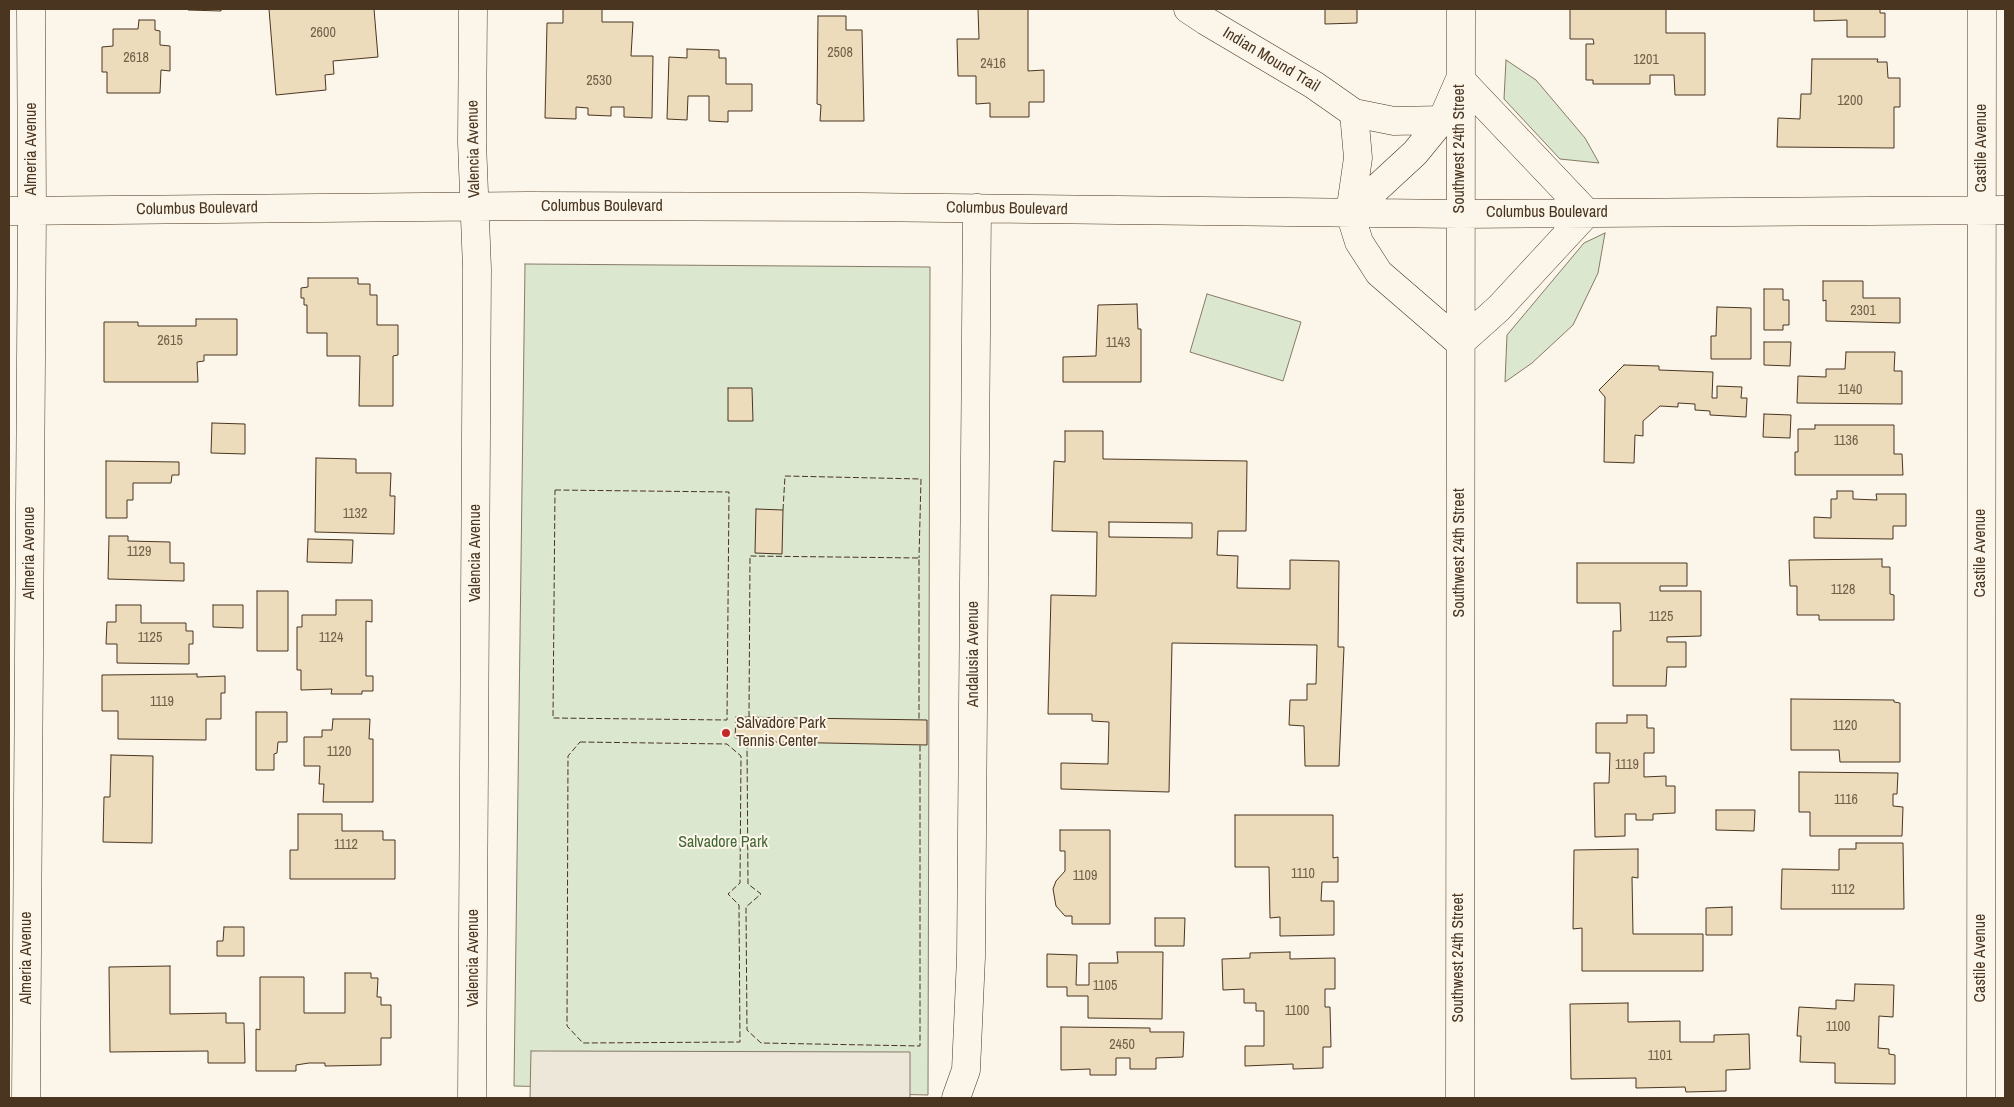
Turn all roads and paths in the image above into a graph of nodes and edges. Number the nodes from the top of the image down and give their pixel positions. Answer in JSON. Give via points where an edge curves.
{"nodes":[{"id":1,"x":31,"y":9,"type":"edge"},
{"id":2,"x":473,"y":9,"type":"edge"},
{"id":3,"x":1188,"y":9,"type":"edge"},
{"id":4,"x":1461,"y":9,"type":"edge"},
{"id":5,"x":1982,"y":9,"type":"edge"},
{"id":6,"x":1460,"y":79,"type":"junction"},
{"id":7,"x":1354,"y":113,"type":"junction"},
{"id":8,"x":1442,"y":120,"type":"junction"},
{"id":9,"x":475,"y":206,"type":"junction"},
{"id":10,"x":977,"y":208,"type":"junction"},
{"id":11,"x":1993,"y":210,"type":"edge"},
{"id":12,"x":20,"y":211,"type":"edge"},
{"id":13,"x":1350,"y":212,"type":"junction"},
{"id":14,"x":1587,"y":213,"type":"junction"},
{"id":15,"x":1460,"y":214,"type":"junction"},
{"id":16,"x":1460,"y":343,"type":"junction"},
{"id":17,"x":26,"y":1098,"type":"edge"},
{"id":18,"x":472,"y":1098,"type":"edge"},
{"id":19,"x":956,"y":1098,"type":"edge"},
{"id":20,"x":1460,"y":1098,"type":"edge"},
{"id":21,"x":1981,"y":1098,"type":"edge"}],
"edges":[{"from":1,"to":12,"type":"street","name":"Almeria Avenue"},
{"from":2,"to":9,"type":"street","name":"Valencia Avenue"},
{"from":3,"to":7,"type":"street","name":"Indian Mound Trail"},
{"from":4,"to":6,"type":"street","name":"Southwest 24th Street"},
{"from":5,"to":11,"type":"street","name":"Castile Avenue"},
{"from":6,"to":8,"type":"street"},
{"from":6,"to":14,"type":"street"},
{"from":6,"to":15,"type":"street","name":"Southwest 24th Street"},
{"from":7,"to":8,"type":"street","name":"Indian Mound Trail","via":[[1394,121]]},
{"from":7,"to":13,"type":"street","via":[[1358,158]]},
{"from":8,"to":13,"type":"street","via":[[1415,153]]},
{"from":9,"to":10,"type":"street","name":"Columbus Boulevard"},
{"from":9,"to":12,"type":"street","name":"Columbus Boulevard"},
{"from":9,"to":18,"type":"street","name":"Valencia Avenue"},
{"from":10,"to":13,"type":"street","name":"Columbus Boulevard"},
{"from":10,"to":19,"type":"street","name":"Andalusia Avenue","via":[[971,958],[966,1070]]},
{"from":11,"to":14,"type":"street","name":"Columbus Boulevard"},
{"from":11,"to":21,"type":"street","name":"Castile Avenue"},
{"from":12,"to":17,"type":"street","name":"Almeria Avenue"},
{"from":13,"to":15,"type":"street","name":"Columbus Boulevard"},
{"from":13,"to":16,"type":"street","via":[[1358,242],[1379,273]]},
{"from":14,"to":15,"type":"street","name":"Columbus Boulevard"},
{"from":14,"to":16,"type":"street","via":[[1499,308]]},
{"from":15,"to":16,"type":"street","name":"Southwest 24th Street"},
{"from":16,"to":20,"type":"street","name":"Southwest 24th Street"}]}
